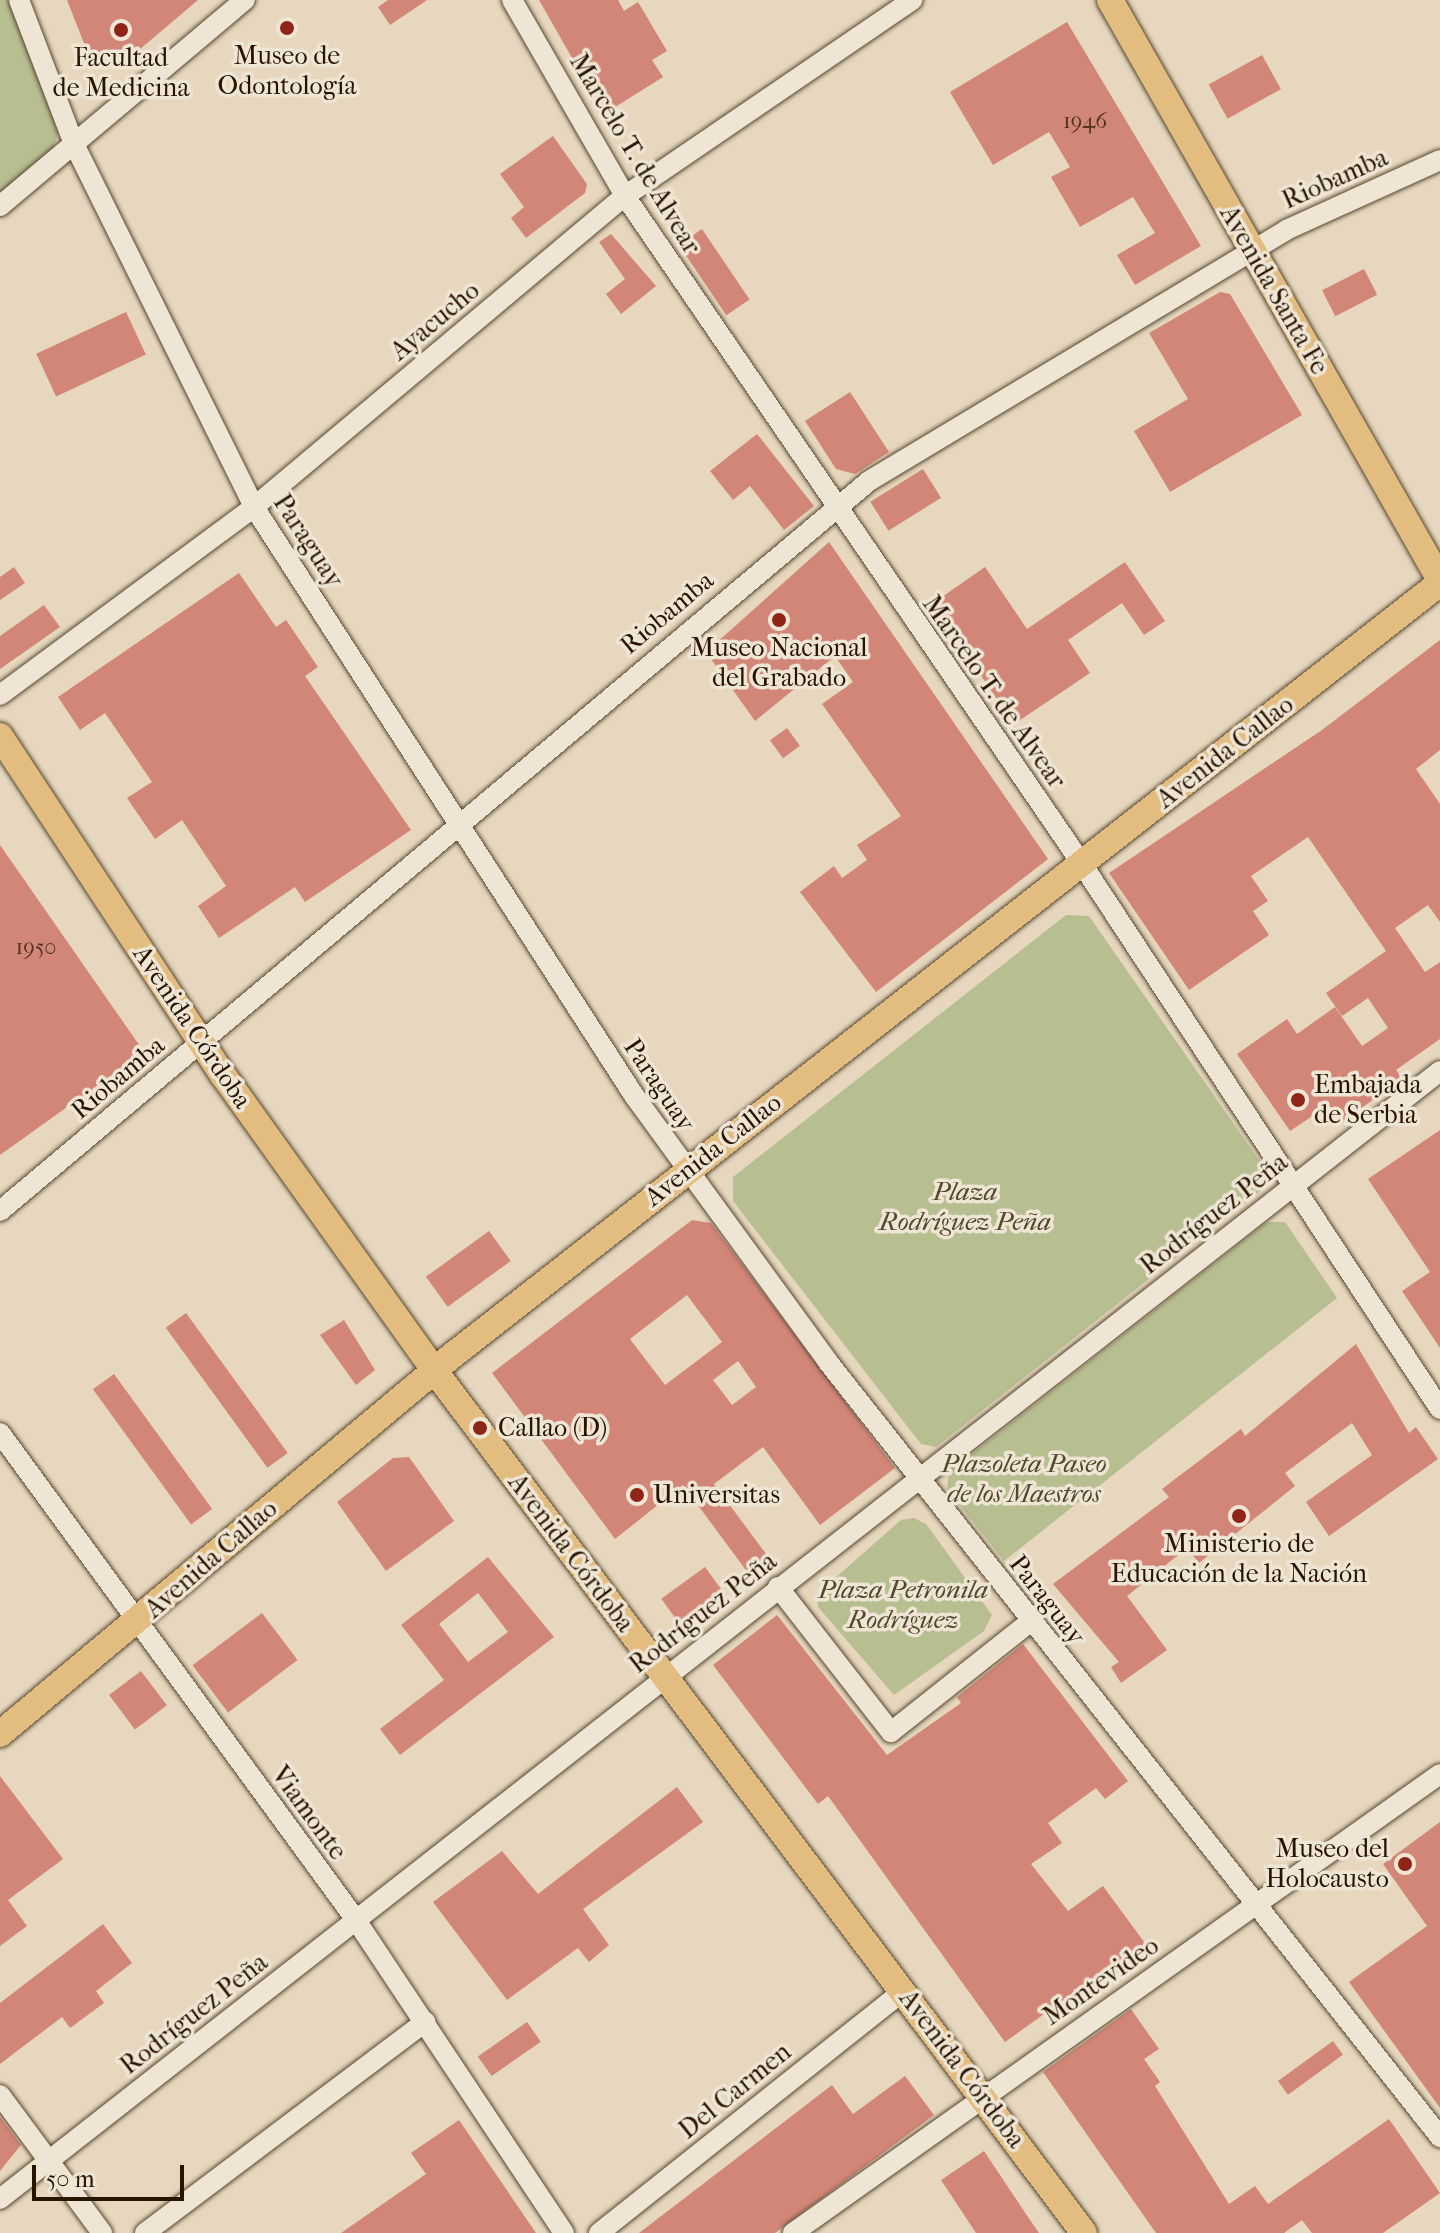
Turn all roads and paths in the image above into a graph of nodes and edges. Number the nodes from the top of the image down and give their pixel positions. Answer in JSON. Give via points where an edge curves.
{"nodes":[{"id":1,"x":19,"y":0,"type":"edge"},
{"id":2,"x":245,"y":0,"type":"edge"},
{"id":3,"x":512,"y":0,"type":"edge"},
{"id":4,"x":912,"y":0,"type":"edge"},
{"id":5,"x":1110,"y":0,"type":"edge"},
{"id":6,"x":74,"y":144,"type":"junction"},
{"id":7,"x":1440,"y":160,"type":"edge"},
{"id":8,"x":625,"y":196,"type":"junction"},
{"id":9,"x":0,"y":206,"type":"edge"},
{"id":10,"x":1250,"y":251,"type":"junction"},
{"id":11,"x":254,"y":507,"type":"junction"},
{"id":12,"x":835,"y":507,"type":"junction"},
{"id":13,"x":1440,"y":581,"type":"edge"},
{"id":14,"x":0,"y":695,"type":"edge"},
{"id":15,"x":0,"y":736,"type":"edge"},
{"id":16,"x":459,"y":821,"type":"junction"},
{"id":17,"x":1082,"y":864,"type":"junction"},
{"id":18,"x":201,"y":1042,"type":"junction"},
{"id":19,"x":1440,"y":1071,"type":"edge"},
{"id":20,"x":685,"y":1171,"type":"junction"},
{"id":21,"x":1294,"y":1184,"type":"junction"},
{"id":22,"x":0,"y":1211,"type":"edge"},
{"id":23,"x":434,"y":1370,"type":"junction"},
{"id":24,"x":1440,"y":1409,"type":"edge"},
{"id":25,"x":0,"y":1433,"type":"edge"},
{"id":26,"x":921,"y":1478,"type":"junction"},
{"id":27,"x":778,"y":1587,"type":"junction"},
{"id":28,"x":1030,"y":1622,"type":"junction"},
{"id":29,"x":138,"y":1623,"type":"junction"},
{"id":30,"x":663,"y":1677,"type":"junction"},
{"id":31,"x":0,"y":1734,"type":"edge"},
{"id":32,"x":1440,"y":1774,"type":"edge"},
{"id":33,"x":1256,"y":1903,"type":"junction"},
{"id":34,"x":356,"y":1920,"type":"junction"},
{"id":35,"x":903,"y":1991,"type":"junction"},
{"id":36,"x":425,"y":2022,"type":"junction"},
{"id":37,"x":0,"y":2095,"type":"edge"},
{"id":38,"x":984,"y":2097,"type":"junction"},
{"id":39,"x":1440,"y":2137,"type":"edge"},
{"id":40,"x":49,"y":2161,"type":"junction"},
{"id":41,"x":0,"y":2199,"type":"edge"},
{"id":42,"x":102,"y":2233,"type":"edge"},
{"id":43,"x":145,"y":2233,"type":"edge"},
{"id":44,"x":564,"y":2233,"type":"edge"},
{"id":45,"x":599,"y":2233,"type":"edge"},
{"id":46,"x":793,"y":2233,"type":"edge"},
{"id":47,"x":1084,"y":2233,"type":"edge"}],
"edges":[{"from":1,"to":6,"type":"street","name":"Paraguay"},
{"from":2,"to":6,"type":"street"},
{"from":3,"to":8,"type":"street","name":"Marcelo T. de Alvear"},
{"from":4,"to":8,"type":"street","name":"Ayacucho"},
{"from":5,"to":10,"type":"main road","name":"Avenida Santa Fe"},
{"from":6,"to":9,"type":"street"},
{"from":6,"to":11,"type":"street","name":"Paraguay"},
{"from":7,"to":10,"type":"street","name":"Riobamba"},
{"from":8,"to":11,"type":"street","name":"Ayacucho"},
{"from":8,"to":12,"type":"street","name":"Marcelo T. de Alvear"},
{"from":10,"to":12,"type":"street","name":"Riobamba"},
{"from":10,"to":13,"type":"main road","name":"Avenida Santa Fe"},
{"from":11,"to":14,"type":"street","name":"Ayacucho"},
{"from":11,"to":16,"type":"street","name":"Paraguay"},
{"from":12,"to":16,"type":"street","name":"Riobamba"},
{"from":12,"to":17,"type":"street","name":"Marcelo T. de Alvear"},
{"from":13,"to":17,"type":"main road","name":"Avenida Callao"},
{"from":15,"to":18,"type":"main road","name":"Avenida Córdoba"},
{"from":16,"to":18,"type":"street","name":"Riobamba"},
{"from":16,"to":20,"type":"street","name":"Paraguay"},
{"from":17,"to":20,"type":"main road","name":"Avenida Callao"},
{"from":17,"to":21,"type":"street","name":"Marcelo T. de Alvear"},
{"from":18,"to":22,"type":"street","name":"Riobamba"},
{"from":18,"to":23,"type":"main road","name":"Avenida Córdoba"},
{"from":19,"to":21,"type":"street","name":"Rodríguez Peña"},
{"from":20,"to":23,"type":"main road","name":"Avenida Callao"},
{"from":20,"to":26,"type":"street","name":"Paraguay"},
{"from":21,"to":24,"type":"street","name":"Marcelo T. de Alvear"},
{"from":21,"to":26,"type":"street","name":"Rodríguez Peña"},
{"from":23,"to":29,"type":"main road","name":"Avenida Callao"},
{"from":23,"to":30,"type":"main road","name":"Avenida Córdoba"},
{"from":25,"to":29,"type":"street","name":"Viamonte"},
{"from":26,"to":27,"type":"street","name":"Rodríguez Peña"},
{"from":26,"to":28,"type":"street","name":"Paraguay"},
{"from":27,"to":28,"type":"street","via":[[891,1732]]},
{"from":27,"to":30,"type":"street","name":"Rodríguez Peña"},
{"from":28,"to":33,"type":"street","name":"Paraguay"},
{"from":29,"to":31,"type":"main road","name":"Avenida Callao"},
{"from":29,"to":34,"type":"street","name":"Viamonte"},
{"from":30,"to":34,"type":"street","name":"Rodríguez Peña"},
{"from":30,"to":35,"type":"main road","name":"Avenida Córdoba"},
{"from":32,"to":33,"type":"street","name":"Montevideo"},
{"from":33,"to":38,"type":"street","name":"Montevideo"},
{"from":33,"to":39,"type":"street","name":"Paraguay"},
{"from":34,"to":36,"type":"street","name":"Viamonte"},
{"from":34,"to":40,"type":"street","name":"Rodríguez Peña"},
{"from":35,"to":38,"type":"main road","name":"Avenida Córdoba"},
{"from":35,"to":45,"type":"street","name":"Del Carmen"},
{"from":36,"to":43,"type":"street"},
{"from":36,"to":44,"type":"street","name":"Viamonte"},
{"from":37,"to":40,"type":"street"},
{"from":38,"to":46,"type":"street","name":"Montevideo"},
{"from":38,"to":47,"type":"main road","name":"Avenida Córdoba"},
{"from":40,"to":41,"type":"street","name":"Rodríguez Peña"},
{"from":40,"to":42,"type":"street"}]}
